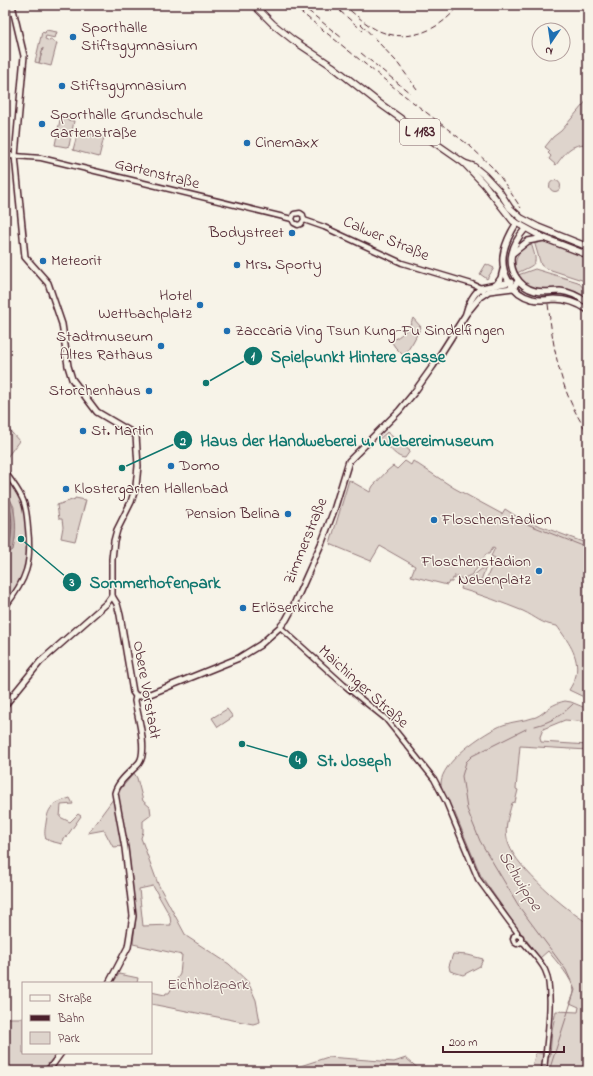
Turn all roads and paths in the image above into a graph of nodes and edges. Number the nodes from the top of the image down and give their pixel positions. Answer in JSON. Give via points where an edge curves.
{"nodes":[{"id":1,"x":12,"y":5,"type":"edge"},
{"id":2,"x":254,"y":5,"type":"edge"},
{"id":3,"x":5,"y":155,"type":"edge"},
{"id":4,"x":15,"y":156,"type":"junction"},
{"id":5,"x":464,"y":163,"type":"junction"},
{"id":6,"x":521,"y":218,"type":"junction"},
{"id":7,"x":292,"y":219,"type":"junction"},
{"id":8,"x":304,"y":220,"type":"junction"},
{"id":9,"x":530,"y":223,"type":"junction"},
{"id":10,"x":516,"y":224,"type":"junction"},
{"id":11,"x":525,"y":229,"type":"junction"},
{"id":12,"x":544,"y":238,"type":"junction"},
{"id":13,"x":588,"y":246,"type":"edge"},
{"id":14,"x":512,"y":253,"type":"junction"},
{"id":15,"x":588,"y":255,"type":"edge"},
{"id":16,"x":504,"y":269,"type":"junction"},
{"id":17,"x":518,"y":281,"type":"junction"},
{"id":18,"x":496,"y":285,"type":"junction"},
{"id":19,"x":512,"y":285,"type":"junction"},
{"id":20,"x":483,"y":290,"type":"junction"},
{"id":21,"x":588,"y":303,"type":"edge"},
{"id":22,"x":588,"y":310,"type":"edge"},
{"id":23,"x":5,"y":472,"type":"edge"},
{"id":24,"x":112,"y":596,"type":"junction"},
{"id":25,"x":5,"y":607,"type":"edge"},
{"id":26,"x":280,"y":627,"type":"junction"},
{"id":27,"x":136,"y":696,"type":"junction"},
{"id":28,"x":5,"y":705,"type":"edge"},
{"id":29,"x":517,"y":935,"type":"junction"},
{"id":30,"x":521,"y":942,"type":"junction"},
{"id":31,"x":110,"y":982,"type":"edge"},
{"id":32,"x":60,"y":1054,"type":"edge"},
{"id":33,"x":48,"y":1071,"type":"edge"},
{"id":34,"x":544,"y":1071,"type":"edge"}],
"edges":[{"from":1,"to":4,"type":"main road","via":[[24,51]]},
{"from":2,"to":5,"type":"main road","number":"L 1183","via":[[287,36]]},
{"from":3,"to":4,"type":"main road"},
{"from":4,"to":7,"type":"street","name":"Gartenstraße","via":[[41,158]]},
{"from":4,"to":24,"type":"main road","name":"Obere Vorstadt","via":[[25,257],[48,283],[62,324],[72,379],[97,412],[136,434],[136,486],[114,541]]},
{"from":5,"to":6,"type":"main road","number":"L 1183","via":[[473,166],[485,176]]},
{"from":5,"to":10,"type":"main road","number":"L 1183"},
{"from":6,"to":9,"type":"main road","number":"L 1183"},
{"from":6,"to":10,"type":"main road"},
{"from":7,"to":8,"type":"street","via":[[298,225]]},
{"from":7,"to":8,"type":"street","via":[[294,214],[300,213]]},
{"from":8,"to":20,"type":"street","name":"Calwer Straße","via":[[402,263],[467,282]]},
{"from":9,"to":11,"type":"main road"},
{"from":9,"to":13,"type":"main road","number":"L 1183"},
{"from":10,"to":11,"type":"main road","number":"L 1183"},
{"from":10,"to":16,"type":"main road","via":[[504,250]]},
{"from":11,"to":12,"type":"main road","number":"L 1183"},
{"from":11,"to":14,"type":"main road"},
{"from":12,"to":14,"type":"main road","via":[[528,242]]},
{"from":12,"to":15,"type":"main road","number":"L 1183"},
{"from":14,"to":17,"type":"main road","via":[[512,267]]},
{"from":16,"to":18,"type":"main road"},
{"from":16,"to":19,"type":"main road"},
{"from":17,"to":19,"type":"main road"},
{"from":17,"to":21,"type":"main road","via":[[534,291],[569,293]]},
{"from":18,"to":19,"type":"main road"},
{"from":18,"to":20,"type":"main road"},
{"from":19,"to":20,"type":"main road"},
{"from":19,"to":22,"type":"main road","via":[[522,295],[532,299],[565,300]]},
{"from":20,"to":26,"type":"main road","name":"Zimmerstraße","via":[[478,291],[466,314],[413,394],[347,466],[322,542],[292,609]]},
{"from":23,"to":25,"type":"street","via":[[25,505],[30,550],[25,575]]},
{"from":24,"to":27,"type":"main road","name":"Obere Vorstadt","via":[[119,608]]},
{"from":24,"to":28,"type":"main road","via":[[40,662]]},
{"from":26,"to":27,"type":"main road","name":"Zimmerstraße","via":[[260,645],[239,658],[150,694]]},
{"from":26,"to":29,"type":"street","name":"Maichinger Straße","via":[[386,719],[434,779],[478,879]]},
{"from":27,"to":31,"type":"main road","name":"Obere Vorstadt","via":[[142,757],[115,793],[129,876],[132,927],[128,947]]},
{"from":29,"to":30,"type":"street","name":"Maichinger Straße","via":[[521,937]]},
{"from":29,"to":30,"type":"street","name":"Maichinger Straße","via":[[513,938],[514,942]]},
{"from":30,"to":34,"type":"street","name":"Maichinger Straße","via":[[542,965],[548,980],[550,994]]},
{"from":32,"to":33,"type":"main road"}]}
